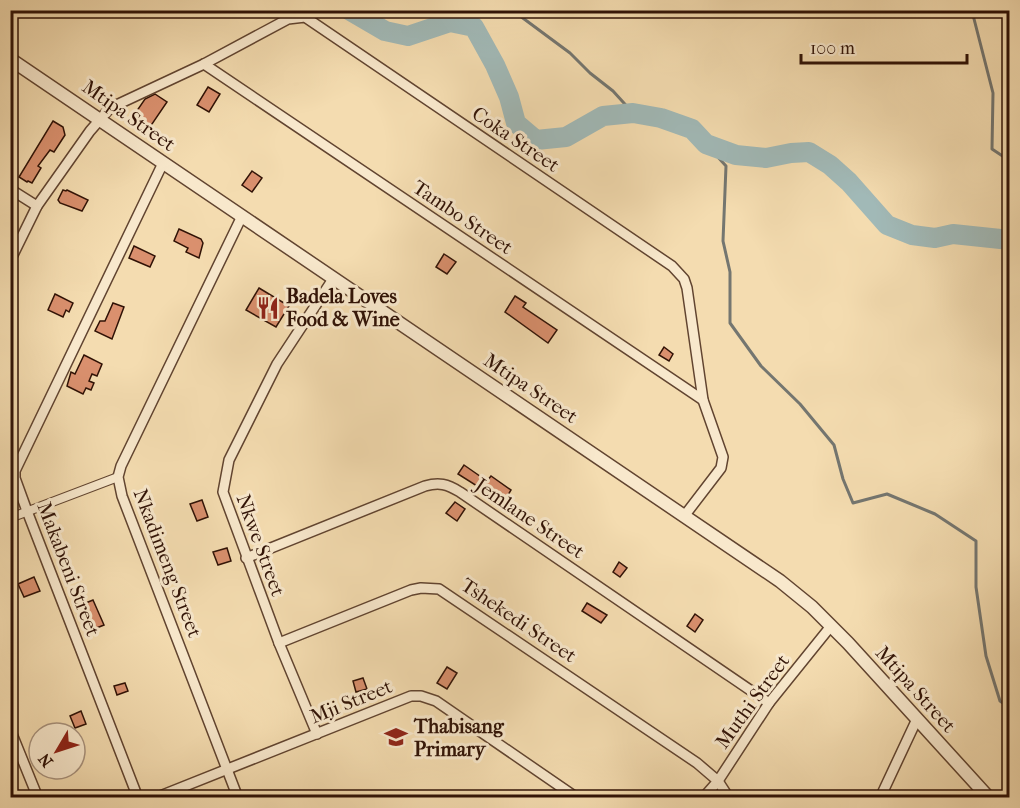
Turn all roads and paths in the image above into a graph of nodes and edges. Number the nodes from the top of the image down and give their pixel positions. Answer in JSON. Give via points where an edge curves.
{"nodes":[{"id":1,"x":1004,"y":10,"type":"edge"},
{"id":2,"x":1010,"y":14,"type":"edge"},
{"id":3,"x":10,"y":59,"type":"edge"},
{"id":4,"x":204,"y":64,"type":"junction"},
{"id":5,"x":100,"y":118,"type":"junction"},
{"id":6,"x":163,"y":163,"type":"junction"},
{"id":7,"x":10,"y":189,"type":"edge"},
{"id":8,"x":37,"y":206,"type":"junction"},
{"id":9,"x":242,"y":216,"type":"junction"},
{"id":10,"x":10,"y":261,"type":"edge"},
{"id":11,"x":333,"y":279,"type":"junction"},
{"id":12,"x":703,"y":400,"type":"junction"},
{"id":13,"x":118,"y":477,"type":"junction"},
{"id":14,"x":27,"y":511,"type":"junction"},
{"id":15,"x":685,"y":516,"type":"junction"},
{"id":16,"x":10,"y":518,"type":"edge"},
{"id":17,"x":246,"y":558,"type":"junction"},
{"id":18,"x":831,"y":626,"type":"junction"},
{"id":19,"x":279,"y":643,"type":"junction"},
{"id":20,"x":770,"y":703,"type":"junction"},
{"id":21,"x":917,"y":719,"type":"junction"},
{"id":22,"x":10,"y":729,"type":"edge"},
{"id":23,"x":317,"y":734,"type":"junction"},
{"id":24,"x":227,"y":769,"type":"junction"},
{"id":25,"x":718,"y":781,"type":"junction"},
{"id":26,"x":561,"y":793,"type":"edge"},
{"id":27,"x":38,"y":798,"type":"edge"},
{"id":28,"x":138,"y":798,"type":"edge"},
{"id":29,"x":155,"y":798,"type":"edge"},
{"id":30,"x":238,"y":798,"type":"edge"},
{"id":31,"x":577,"y":798,"type":"edge"},
{"id":32,"x":704,"y":798,"type":"edge"},
{"id":33,"x":729,"y":798,"type":"edge"},
{"id":34,"x":880,"y":798,"type":"edge"},
{"id":35,"x":989,"y":798,"type":"edge"}],
"edges":[{"from":1,"to":2,"type":"main road"},
{"from":3,"to":5,"type":"street","name":"Mtipa Street"},
{"from":4,"to":5,"type":"street","name":"Coka Street","via":[[122,101]]},
{"from":4,"to":12,"type":"street","name":"Tambo Street"},
{"from":4,"to":12,"type":"street","name":"Coka Street","via":[[294,17],[305,17],[322,28],[679,273],[687,288]]},
{"from":5,"to":6,"type":"street","name":"Mtipa Street"},
{"from":5,"to":8,"type":"street","name":"Coka Street"},
{"from":6,"to":9,"type":"street","name":"Mtipa Street"},
{"from":6,"to":14,"type":"street","name":"Makabeni Street","via":[[15,471]]},
{"from":7,"to":8,"type":"street"},
{"from":8,"to":10,"type":"street","name":"Coka Street"},
{"from":9,"to":11,"type":"street","name":"Mtipa Street"},
{"from":9,"to":13,"type":"street","name":"Nkadimeng Street"},
{"from":11,"to":15,"type":"street","name":"Mtipa Street"},
{"from":11,"to":17,"type":"street","name":"Nkwe Street","via":[[277,364],[229,460],[223,492]]},
{"from":12,"to":15,"type":"street","name":"Coka Street","via":[[723,463]]},
{"from":13,"to":14,"type":"street"},
{"from":13,"to":24,"type":"street","name":"Nkadimeng Street"},
{"from":14,"to":16,"type":"street"},
{"from":14,"to":28,"type":"street","name":"Makabeni Street"},
{"from":15,"to":18,"type":"street","name":"Mtipa Street","via":[[780,581]]},
{"from":17,"to":19,"type":"street","name":"Nkwe Street"},
{"from":17,"to":20,"type":"street","name":"Jemlane Street","via":[[425,486],[447,485]]},
{"from":18,"to":20,"type":"street","name":"Muthi Street"},
{"from":18,"to":21,"type":"street","name":"Mtipa Street"},
{"from":19,"to":23,"type":"street","name":"Nkwe Street"},
{"from":19,"to":25,"type":"street","name":"Tshekedi Street","via":[[411,590],[439,589],[687,756]]},
{"from":20,"to":25,"type":"street","name":"Muthi Street"},
{"from":21,"to":34,"type":"street"},
{"from":21,"to":35,"type":"street","name":"Mtipa Street"},
{"from":22,"to":27,"type":"street"},
{"from":23,"to":24,"type":"street","name":"Mji Street"},
{"from":23,"to":26,"type":"street","name":"Mji Street","via":[[411,696],[421,696],[436,701]]},
{"from":24,"to":29,"type":"street","name":"Mji Street"},
{"from":24,"to":30,"type":"street","name":"Nkadimeng Street"},
{"from":25,"to":32,"type":"street","name":"Muthi Street"},
{"from":25,"to":33,"type":"street","name":"Tshekedi Street"},
{"from":26,"to":31,"type":"street","name":"Mji Street"}]}
